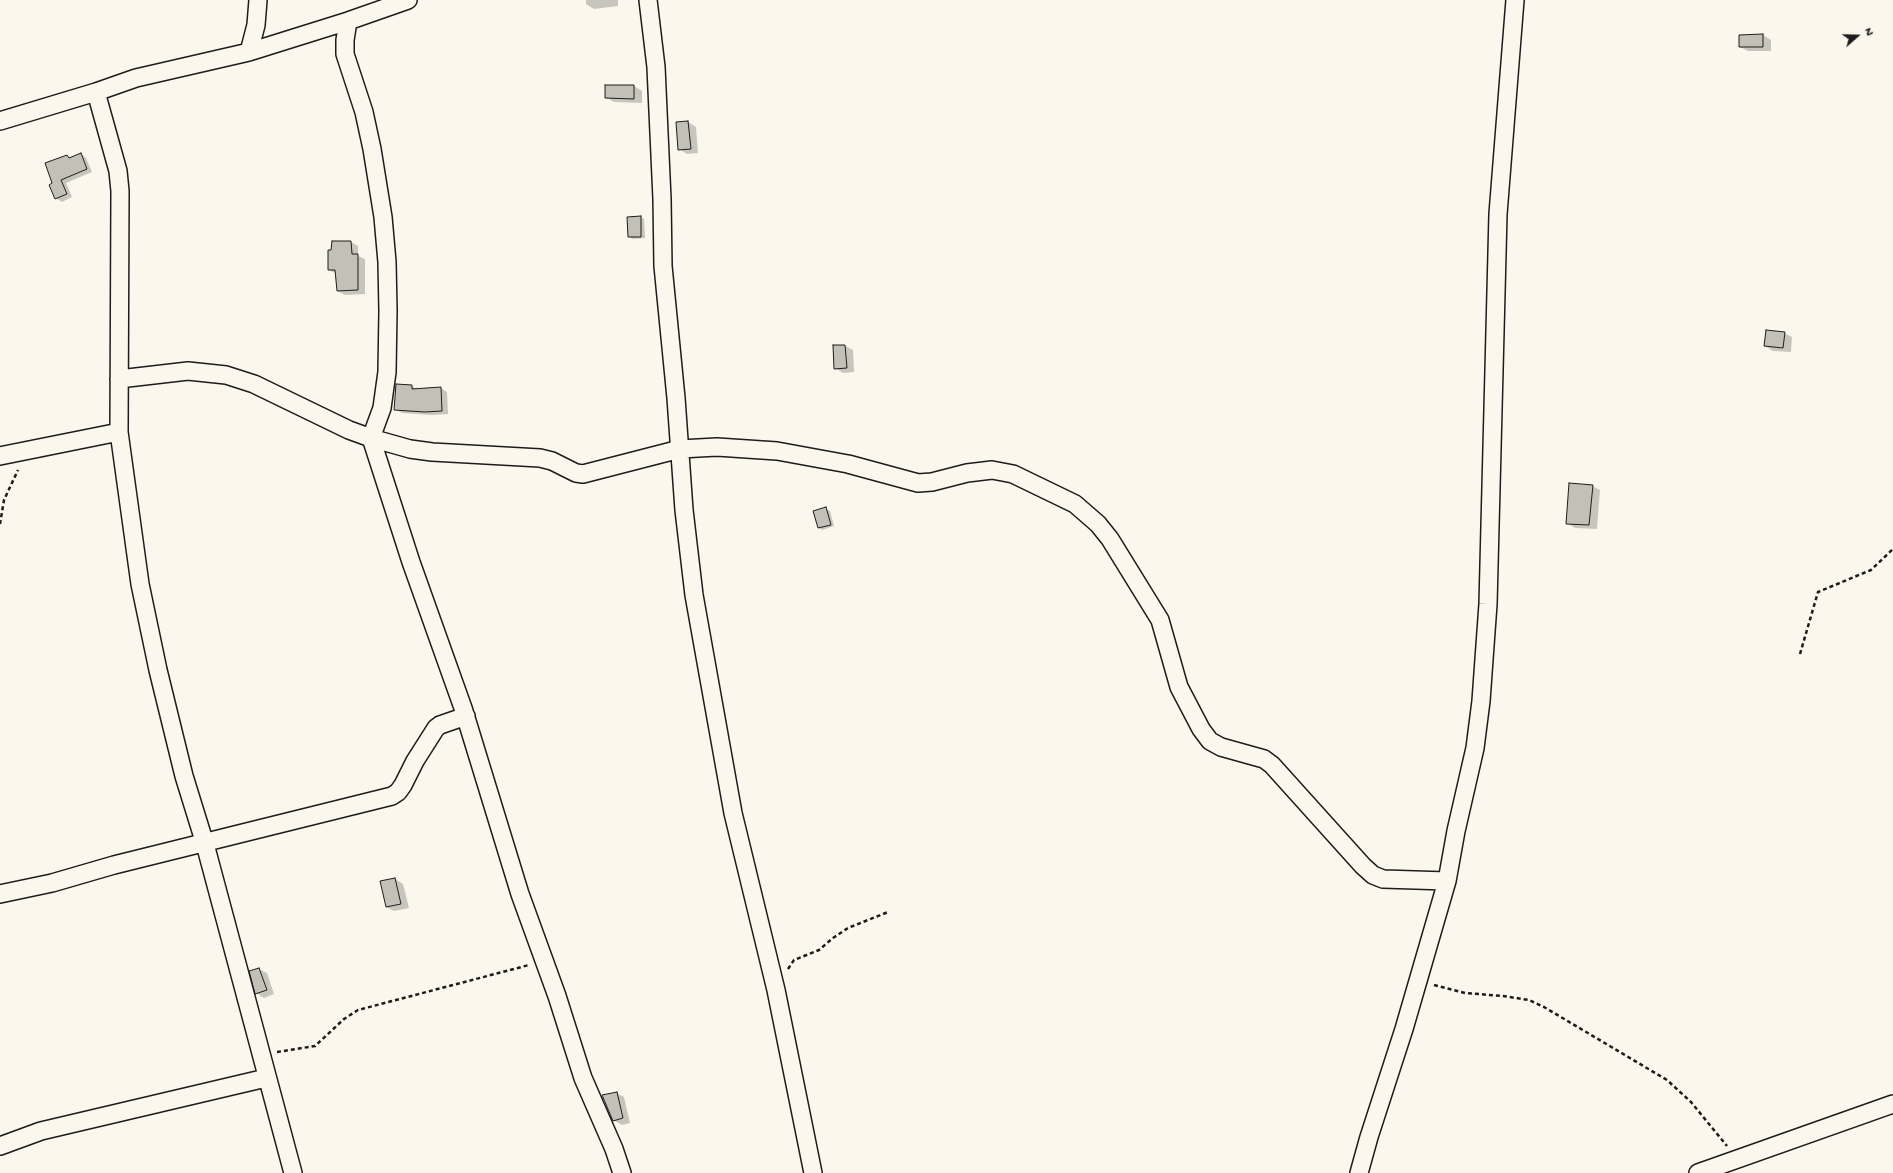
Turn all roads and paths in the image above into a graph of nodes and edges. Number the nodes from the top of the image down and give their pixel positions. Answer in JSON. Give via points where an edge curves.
{"nodes":[{"id":1,"x":258,"y":0,"type":"edge"},
{"id":2,"x":408,"y":0,"type":"edge"},
{"id":3,"x":648,"y":0,"type":"edge"},
{"id":4,"x":1515,"y":0,"type":"edge"},
{"id":5,"x":348,"y":21,"type":"junction"},
{"id":6,"x":249,"y":52,"type":"junction"},
{"id":7,"x":96,"y":92,"type":"junction"},
{"id":8,"x":0,"y":121,"type":"edge"},
{"id":9,"x":119,"y":379,"type":"junction"},
{"id":10,"x":119,"y":432,"type":"junction"},
{"id":11,"x":371,"y":438,"type":"junction"},
{"id":12,"x":680,"y":449,"type":"junction"},
{"id":13,"x":26,"y":451,"type":"junction"},
{"id":14,"x":0,"y":456,"type":"edge"},
{"id":15,"x":0,"y":524,"type":"edge"},
{"id":16,"x":1893,"y":549,"type":"edge"},
{"id":17,"x":1800,"y":654,"type":"dead end"},
{"id":18,"x":466,"y":716,"type":"junction"},
{"id":19,"x":205,"y":844,"type":"junction"},
{"id":20,"x":1447,"y":881,"type":"junction"},
{"id":21,"x":0,"y":894,"type":"edge"},
{"id":22,"x":888,"y":912,"type":"dead end"},
{"id":23,"x":544,"y":960,"type":"junction"},
{"id":24,"x":1418,"y":981,"type":"junction"},
{"id":25,"x":776,"y":988,"type":"junction"},
{"id":26,"x":260,"y":1055,"type":"junction"},
{"id":27,"x":266,"y":1078,"type":"junction"},
{"id":28,"x":1893,"y":1104,"type":"edge"},
{"id":29,"x":0,"y":1146,"type":"edge"},
{"id":30,"x":1738,"y":1166,"type":"edge"},
{"id":31,"x":292,"y":1173,"type":"edge"},
{"id":32,"x":622,"y":1173,"type":"edge"},
{"id":33,"x":813,"y":1173,"type":"edge"},
{"id":34,"x":1359,"y":1173,"type":"edge"},
{"id":35,"x":1698,"y":1173,"type":"edge"}],
"edges":[{"from":1,"to":6,"type":"street","via":[[256,25]]},
{"from":2,"to":5,"type":"street"},
{"from":3,"to":12,"type":"street","via":[[656,67],[663,266]]},
{"from":4,"to":20,"type":"street","via":[[1498,214],[1488,604],[1481,701],[1475,748]]},
{"from":5,"to":6,"type":"street"},
{"from":5,"to":11,"type":"street","via":[[344,40],[345,54],[369,134],[383,217],[387,262],[387,372],[382,408]]},
{"from":6,"to":7,"type":"street","via":[[136,78]]},
{"from":7,"to":8,"type":"street"},
{"from":7,"to":9,"type":"street","via":[[118,171],[120,191]]},
{"from":9,"to":10,"type":"street"},
{"from":9,"to":11,"type":"street","via":[[188,371],[226,375],[254,384]]},
{"from":10,"to":13,"type":"street"},
{"from":10,"to":19,"type":"street","via":[[140,584],[184,776]]},
{"from":11,"to":12,"type":"street","via":[[432,452],[540,458],[583,474]]},
{"from":11,"to":18,"type":"street","via":[[411,562]]},
{"from":12,"to":20,"type":"street","via":[[777,451],[848,464],[918,483],[992,470],[1013,474],[1075,504],[1098,524],[1110,539],[1160,620],[1179,687],[1210,741],[1221,747],[1264,759],[1272,765],[1372,875],[1383,879]]},
{"from":12,"to":25,"type":"street","via":[[694,595],[733,813]]},
{"from":13,"to":14,"type":"street"},
{"from":13,"to":15,"type":"path","via":[[4,500]]},
{"from":16,"to":17,"type":"path","via":[[1871,570],[1818,592]]},
{"from":18,"to":19,"type":"street","via":[[436,728],[403,785],[392,796]]},
{"from":18,"to":23,"type":"street","via":[[520,894]]},
{"from":19,"to":21,"type":"street"},
{"from":19,"to":26,"type":"street"},
{"from":20,"to":24,"type":"street"},
{"from":22,"to":25,"type":"path","via":[[848,928],[819,950],[794,960]]},
{"from":23,"to":26,"type":"path","via":[[358,1010],[344,1019],[315,1046]]},
{"from":23,"to":32,"type":"street","via":[[583,1078]]},
{"from":24,"to":30,"type":"path","via":[[1465,993],[1530,1000],[1544,1007],[1667,1080],[1690,1102]]},
{"from":24,"to":34,"type":"street"},
{"from":25,"to":33,"type":"street"},
{"from":26,"to":27,"type":"street"},
{"from":27,"to":29,"type":"street","via":[[41,1131]]},
{"from":27,"to":31,"type":"street"},
{"from":28,"to":30,"type":"street"},
{"from":30,"to":35,"type":"street"}]}
